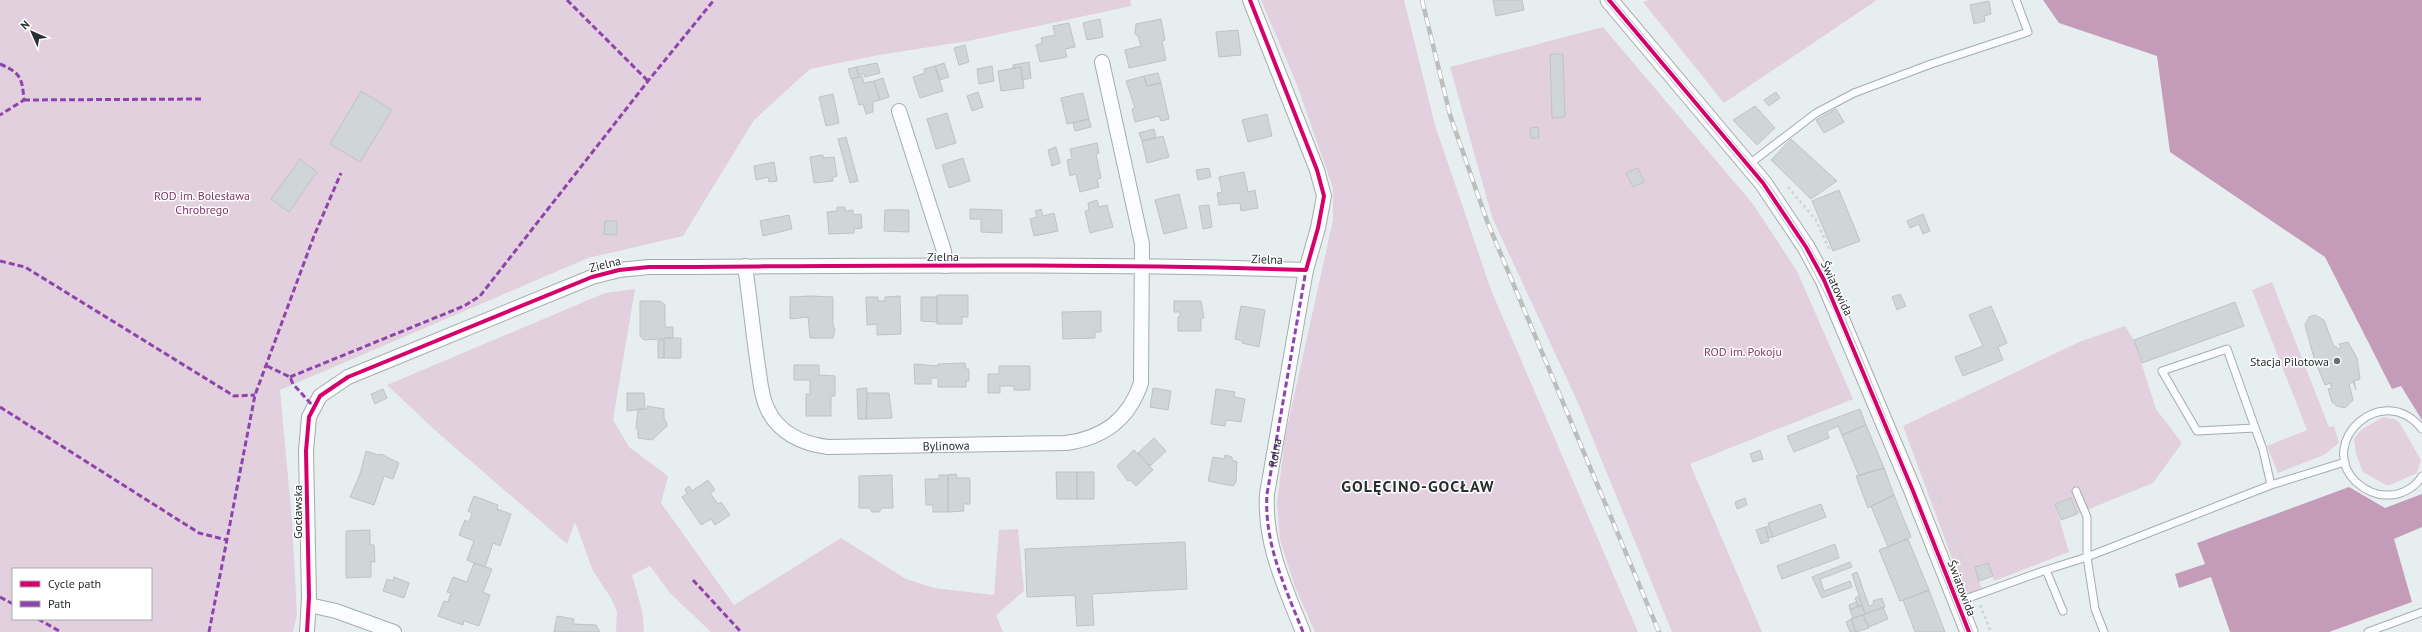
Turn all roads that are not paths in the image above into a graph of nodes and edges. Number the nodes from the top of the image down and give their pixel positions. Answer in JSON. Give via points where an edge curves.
{"nodes":[{"id":1,"x":1250,"y":0,"type":"edge"},
{"id":2,"x":1610,"y":0,"type":"edge"},
{"id":3,"x":2016,"y":0,"type":"edge"},
{"id":4,"x":1102,"y":62,"type":"dead end"},
{"id":5,"x":899,"y":111,"type":"dead end"},
{"id":6,"x":1748,"y":165,"type":"junction"},
{"id":7,"x":746,"y":266,"type":"junction"},
{"id":8,"x":945,"y":266,"type":"junction"},
{"id":9,"x":1140,"y":267,"type":"junction"},
{"id":10,"x":1306,"y":270,"type":"junction"},
{"id":11,"x":320,"y":396,"type":"joint"},
{"id":12,"x":2255,"y":428,"type":"junction"},
{"id":13,"x":2422,"y":429,"type":"edge"},
{"id":14,"x":2345,"y":462,"type":"junction"},
{"id":15,"x":2422,"y":476,"type":"edge"},
{"id":16,"x":2271,"y":485,"type":"junction"},
{"id":17,"x":2076,"y":491,"type":"dead end"},
{"id":18,"x":2087,"y":557,"type":"junction"},
{"id":19,"x":2046,"y":570,"type":"junction"},
{"id":20,"x":1957,"y":602,"type":"junction"},
{"id":21,"x":309,"y":605,"type":"junction"},
{"id":22,"x":2063,"y":611,"type":"dead end"},
{"id":23,"x":2422,"y":612,"type":"edge"},
{"id":24,"x":307,"y":632,"type":"edge"},
{"id":25,"x":394,"y":632,"type":"edge"},
{"id":26,"x":1303,"y":632,"type":"edge"},
{"id":27,"x":1969,"y":632,"type":"edge"},
{"id":28,"x":2104,"y":632,"type":"edge"},
{"id":29,"x":2368,"y":632,"type":"edge"}],
"edges":[{"from":1,"to":10,"type":"street","via":[[1317,170],[1324,196]]},
{"from":2,"to":6,"type":"street","name":"Światowida"},
{"from":3,"to":6,"type":"lane","via":[[2028,32],[1930,64],[1854,93],[1816,113]]},
{"from":4,"to":9,"type":"street","via":[[1142,244]]},
{"from":5,"to":8,"type":"street","name":"Zielna","via":[[944,251]]},
{"from":6,"to":20,"type":"street","name":"Światowida","via":[[1790,221],[1824,280]]},
{"from":7,"to":8,"type":"street","name":"Zielna"},
{"from":7,"to":9,"type":"street","name":"Bylinowa","via":[[756,350],[767,408],[778,424],[791,436],[809,444],[828,447],[1087,440],[1124,415],[1136,399],[1141,383],[1143,354]]},
{"from":7,"to":11,"type":"street","name":"Zielna","via":[[649,267],[619,270],[592,277],[348,377]]},
{"from":8,"to":9,"type":"street","name":"Zielna"},
{"from":9,"to":10,"type":"street","name":"Zielna"},
{"from":10,"to":26,"type":"street","name":"Rolna","via":[[1267,494],[1266,513],[1276,565]]},
{"from":11,"to":21,"type":"street","name":"Gocławska","via":[[309,416],[306,452]]},
{"from":12,"to":12,"type":"lane","via":[[2227,349],[2162,371],[2197,431]]},
{"from":12,"to":16,"type":"lane"},
{"from":13,"to":14,"type":"lane","via":[[2405,414],[2394,411],[2372,413],[2363,418],[2349,433]]},
{"from":14,"to":15,"type":"lane","via":[[2354,480],[2362,487],[2379,494],[2392,495],[2405,491]]},
{"from":14,"to":16,"type":"lane"},
{"from":16,"to":18,"type":"lane"},
{"from":17,"to":18,"type":"lane","via":[[2087,517]]},
{"from":18,"to":19,"type":"lane"},
{"from":18,"to":28,"type":"lane","via":[[2095,609]]},
{"from":19,"to":20,"type":"lane"},
{"from":19,"to":22,"type":"lane"},
{"from":20,"to":27,"type":"street","name":"Światowida"},
{"from":21,"to":24,"type":"street","name":"Gocławska"},
{"from":21,"to":25,"type":"street","via":[[336,611]]},
{"from":23,"to":29,"type":"lane"}]}
